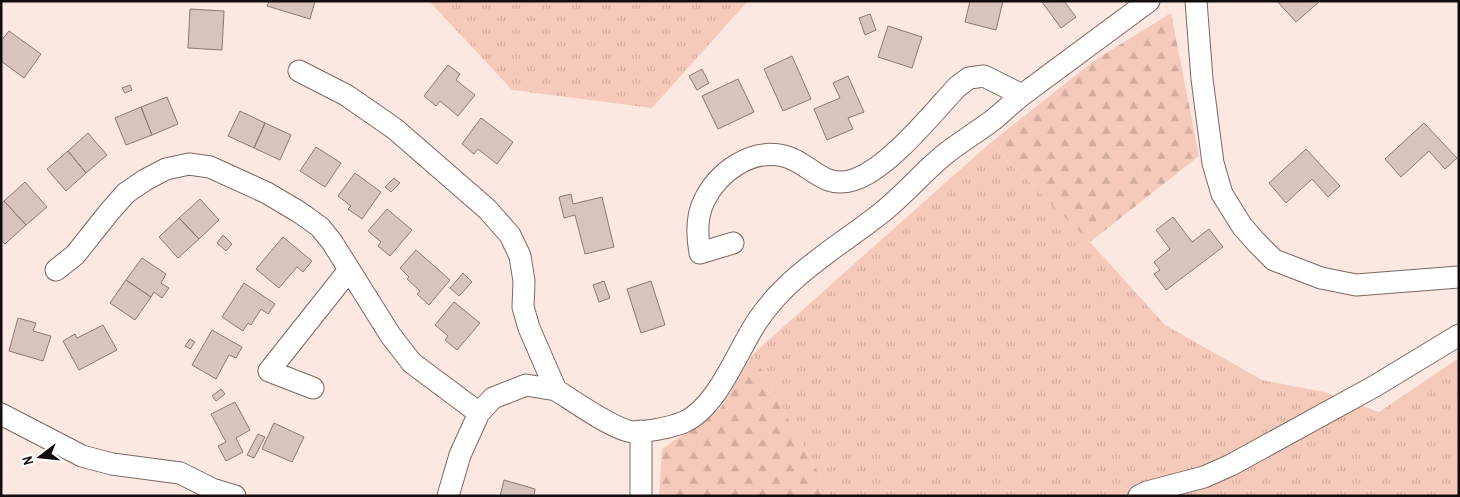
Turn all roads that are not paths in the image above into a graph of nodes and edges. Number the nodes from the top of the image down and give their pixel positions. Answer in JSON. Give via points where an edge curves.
{"nodes":[{"id":1,"x":1149,"y":1,"type":"edge"},
{"id":2,"x":1196,"y":1,"type":"edge"},
{"id":3,"x":299,"y":71,"type":"dead end"},
{"id":4,"x":1022,"y":95,"type":"junction"},
{"id":5,"x":733,"y":243,"type":"dead end"},
{"id":6,"x":56,"y":270,"type":"dead end"},
{"id":7,"x":349,"y":270,"type":"junction"},
{"id":8,"x":1459,"y":278,"type":"edge"},
{"id":9,"x":1459,"y":335,"type":"edge"},
{"id":10,"x":313,"y":388,"type":"dead end"},
{"id":11,"x":556,"y":390,"type":"junction"},
{"id":12,"x":479,"y":413,"type":"junction"},
{"id":13,"x":1,"y":414,"type":"edge"},
{"id":14,"x":641,"y":431,"type":"junction"},
{"id":15,"x":235,"y":496,"type":"edge"},
{"id":16,"x":448,"y":496,"type":"edge"},
{"id":17,"x":641,"y":496,"type":"edge"},
{"id":18,"x":1139,"y":496,"type":"edge"}],
"edges":[{"from":1,"to":4,"type":"street"},
{"from":2,"to":8,"type":"street","via":[[1213,162],[1222,194],[1256,242],[1274,260],[1321,278],[1356,285]]},
{"from":3,"to":11,"type":"street","via":[[346,96],[395,129],[486,209],[510,235],[520,256],[524,280],[523,307],[529,328]]},
{"from":4,"to":5,"type":"street","via":[[984,76],[969,78],[894,153],[872,171],[853,180],[836,183],[785,156],[769,154],[748,158],[730,169],[714,186],[704,202],[698,224],[700,253]]},
{"from":4,"to":14,"type":"street","via":[[944,155],[882,212],[791,281],[759,319],[713,397],[696,414],[684,422]]},
{"from":6,"to":7,"type":"street","via":[[75,255],[126,192],[166,170],[189,164],[210,167],[267,193],[299,212],[320,227]]},
{"from":7,"to":10,"type":"street","via":[[269,371]]},
{"from":7,"to":12,"type":"street","via":[[412,363]]},
{"from":9,"to":18,"type":"street","via":[[1375,386],[1231,465],[1204,477]]},
{"from":11,"to":12,"type":"street","via":[[526,385],[493,398]]},
{"from":11,"to":14,"type":"street","via":[[613,424],[630,432]]},
{"from":12,"to":16,"type":"street","via":[[460,454]]},
{"from":13,"to":15,"type":"street","via":[[82,456],[112,464],[180,473]]},
{"from":14,"to":17,"type":"street"}]}
